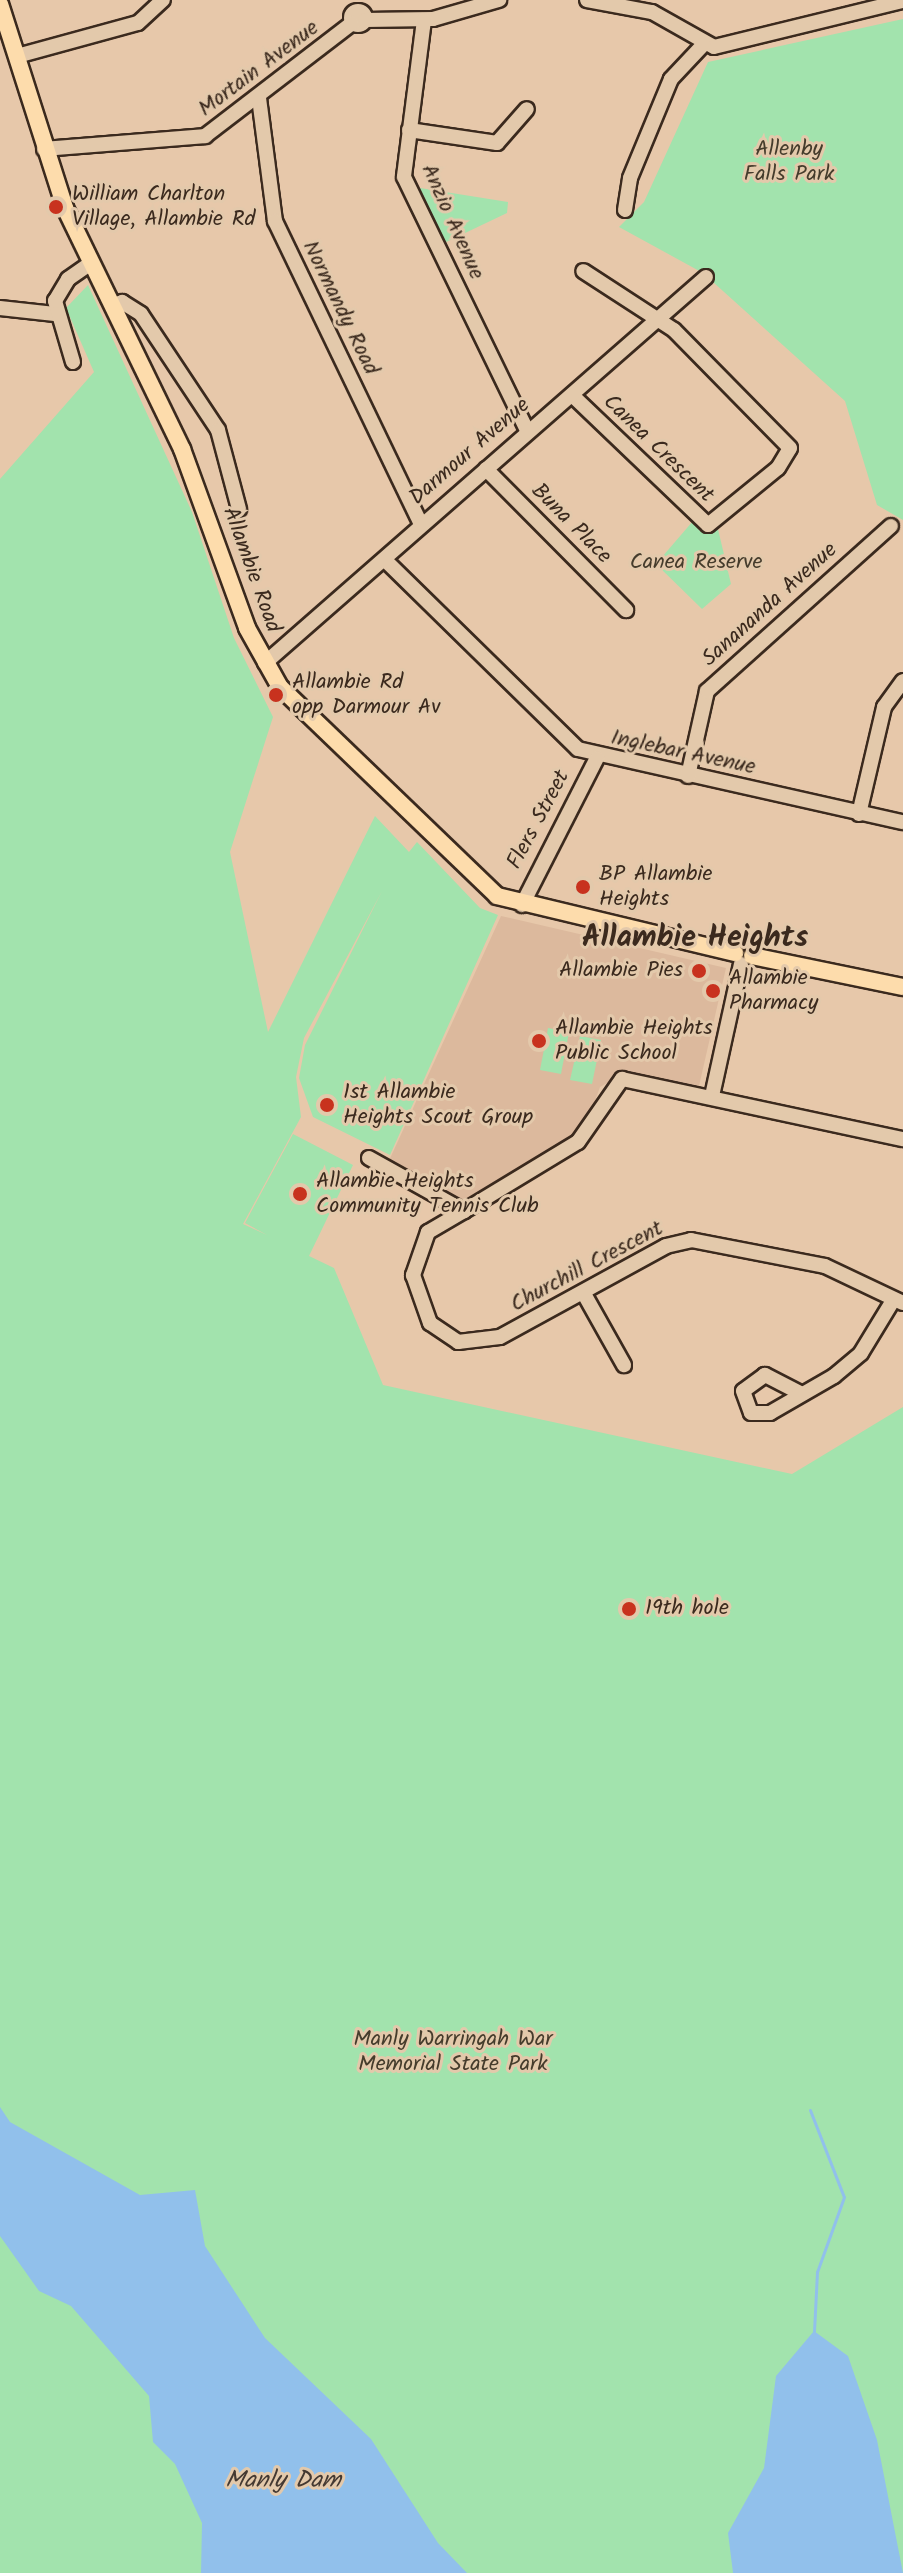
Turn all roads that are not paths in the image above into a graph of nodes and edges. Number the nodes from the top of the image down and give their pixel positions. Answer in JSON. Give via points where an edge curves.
{"nodes":[{"id":1,"x":163,"y":0,"type":"edge"},
{"id":2,"x":498,"y":0,"type":"edge"},
{"id":3,"x":587,"y":0,"type":"edge"},
{"id":4,"x":903,"y":1,"type":"edge"},
{"id":5,"x":0,"y":4,"type":"edge"},
{"id":6,"x":358,"y":14,"type":"edge"},
{"id":7,"x":424,"y":20,"type":"junction"},
{"id":8,"x":703,"y":45,"type":"junction"},
{"id":9,"x":17,"y":56,"type":"junction"},
{"id":10,"x":259,"y":98,"type":"junction"},
{"id":11,"x":527,"y":109,"type":"dead end"},
{"id":12,"x":409,"y":130,"type":"junction"},
{"id":13,"x":44,"y":149,"type":"junction"},
{"id":14,"x":625,"y":210,"type":"dead end"},
{"id":15,"x":91,"y":263,"type":"junction"},
{"id":16,"x":583,"y":271,"type":"dead end"},
{"id":17,"x":706,"y":277,"type":"dead end"},
{"id":18,"x":112,"y":306,"type":"junction"},
{"id":19,"x":0,"y":308,"type":"edge"},
{"id":20,"x":55,"y":314,"type":"junction"},
{"id":21,"x":660,"y":319,"type":"junction"},
{"id":22,"x":73,"y":362,"type":"dead end"},
{"id":23,"x":572,"y":395,"type":"junction"},
{"id":24,"x":527,"y":430,"type":"junction"},
{"id":25,"x":486,"y":469,"type":"junction"},
{"id":26,"x":239,"y":509,"type":"dead end"},
{"id":27,"x":421,"y":524,"type":"junction"},
{"id":28,"x":891,"y":526,"type":"dead end"},
{"id":29,"x":385,"y":560,"type":"junction"},
{"id":30,"x":626,"y":610,"type":"dead end"},
{"id":31,"x":265,"y":663,"type":"junction"},
{"id":32,"x":903,"y":681,"type":"edge"},
{"id":33,"x":597,"y":758,"type":"junction"},
{"id":34,"x":688,"y":776,"type":"junction"},
{"id":35,"x":859,"y":814,"type":"junction"},
{"id":36,"x":903,"y":822,"type":"edge"},
{"id":37,"x":522,"y":905,"type":"junction"},
{"id":38,"x":742,"y":957,"type":"junction"},
{"id":39,"x":903,"y":987,"type":"edge"},
{"id":40,"x":712,"y":1096,"type":"junction"},
{"id":41,"x":903,"y":1139,"type":"edge"},
{"id":42,"x":369,"y":1158,"type":"dead end"},
{"id":43,"x":464,"y":1211,"type":"junction"},
{"id":44,"x":583,"y":1292,"type":"junction"},
{"id":45,"x":898,"y":1301,"type":"edge"},
{"id":46,"x":624,"y":1365,"type":"dead end"},
{"id":47,"x":802,"y":1394,"type":"dead end"}],
"edges":[{"from":1,"to":9,"type":"street","via":[[138,23]]},
{"from":2,"to":7,"type":"street"},
{"from":3,"to":8,"type":"street","via":[[652,12]]},
{"from":4,"to":8,"type":"street"},
{"from":5,"to":9,"type":"main road","name":"Allambie Road"},
{"from":6,"to":7,"type":"street"},
{"from":6,"to":10,"type":"street","name":"Mortain Avenue"},
{"from":7,"to":12,"type":"street","name":"Anzio Avenue"},
{"from":8,"to":14,"type":"street","via":[[671,79],[630,178]]},
{"from":9,"to":13,"type":"main road","name":"Allambie Road"},
{"from":10,"to":13,"type":"street","name":"Mortain Avenue","via":[[192,141]]},
{"from":10,"to":27,"type":"street","name":"Normandy Road","via":[[275,221]]},
{"from":11,"to":12,"type":"street","via":[[497,143]]},
{"from":12,"to":24,"type":"street","name":"Anzio Avenue","via":[[404,177]]},
{"from":13,"to":15,"type":"main road","name":"Allambie Road"},
{"from":15,"to":18,"type":"main road","name":"Allambie Road"},
{"from":15,"to":20,"type":"street","via":[[61,287]]},
{"from":16,"to":21,"type":"street"},
{"from":17,"to":21,"type":"street","name":"Darmour Avenue"},
{"from":18,"to":26,"type":"street","via":[[122,302],[141,314],[218,430]]},
{"from":18,"to":31,"type":"main road","name":"Allambie Road","via":[[192,473]]},
{"from":19,"to":20,"type":"street"},
{"from":20,"to":22,"type":"street"},
{"from":21,"to":23,"type":"street","name":"Darmour Avenue"},
{"from":21,"to":23,"type":"street","name":"Canea Crescent","via":[[790,448],[757,487],[715,523],[702,523]]},
{"from":23,"to":24,"type":"street","name":"Darmour Avenue"},
{"from":24,"to":25,"type":"street","name":"Darmour Avenue"},
{"from":25,"to":27,"type":"street","name":"Darmour Avenue"},
{"from":25,"to":30,"type":"street","name":"Buna Place"},
{"from":27,"to":29,"type":"street","name":"Darmour Avenue"},
{"from":28,"to":34,"type":"street","name":"Sanananda Avenue","via":[[707,691]]},
{"from":29,"to":31,"type":"street","name":"Darmour Avenue"},
{"from":29,"to":33,"type":"street","name":"Inglebar Avenue","via":[[578,749]]},
{"from":31,"to":37,"type":"main road","name":"Allambie Road","via":[[294,703],[472,877]]},
{"from":32,"to":35,"type":"street","via":[[884,707]]},
{"from":33,"to":34,"type":"street","name":"Inglebar Avenue"},
{"from":33,"to":37,"type":"street","name":"Flers Street"},
{"from":34,"to":35,"type":"street","name":"Inglebar Avenue"},
{"from":35,"to":36,"type":"street","name":"Inglebar Avenue"},
{"from":37,"to":38,"type":"main road","name":"Allambie Road"},
{"from":38,"to":39,"type":"main road","name":"Allambie Road"},
{"from":38,"to":40,"type":"street"},
{"from":40,"to":41,"type":"street"},
{"from":40,"to":43,"type":"street","name":"Churchill Crescent","via":[[622,1079],[578,1142]]},
{"from":42,"to":43,"type":"street"},
{"from":43,"to":44,"type":"street","name":"Churchill Crescent","via":[[428,1232],[415,1255],[413,1291],[447,1337],[479,1344]]},
{"from":44,"to":45,"type":"street","name":"Churchill Crescent","via":[[666,1246],[691,1240],[825,1266]]},
{"from":44,"to":46,"type":"street"},
{"from":45,"to":47,"type":"street","via":[[861,1353]]}]}
